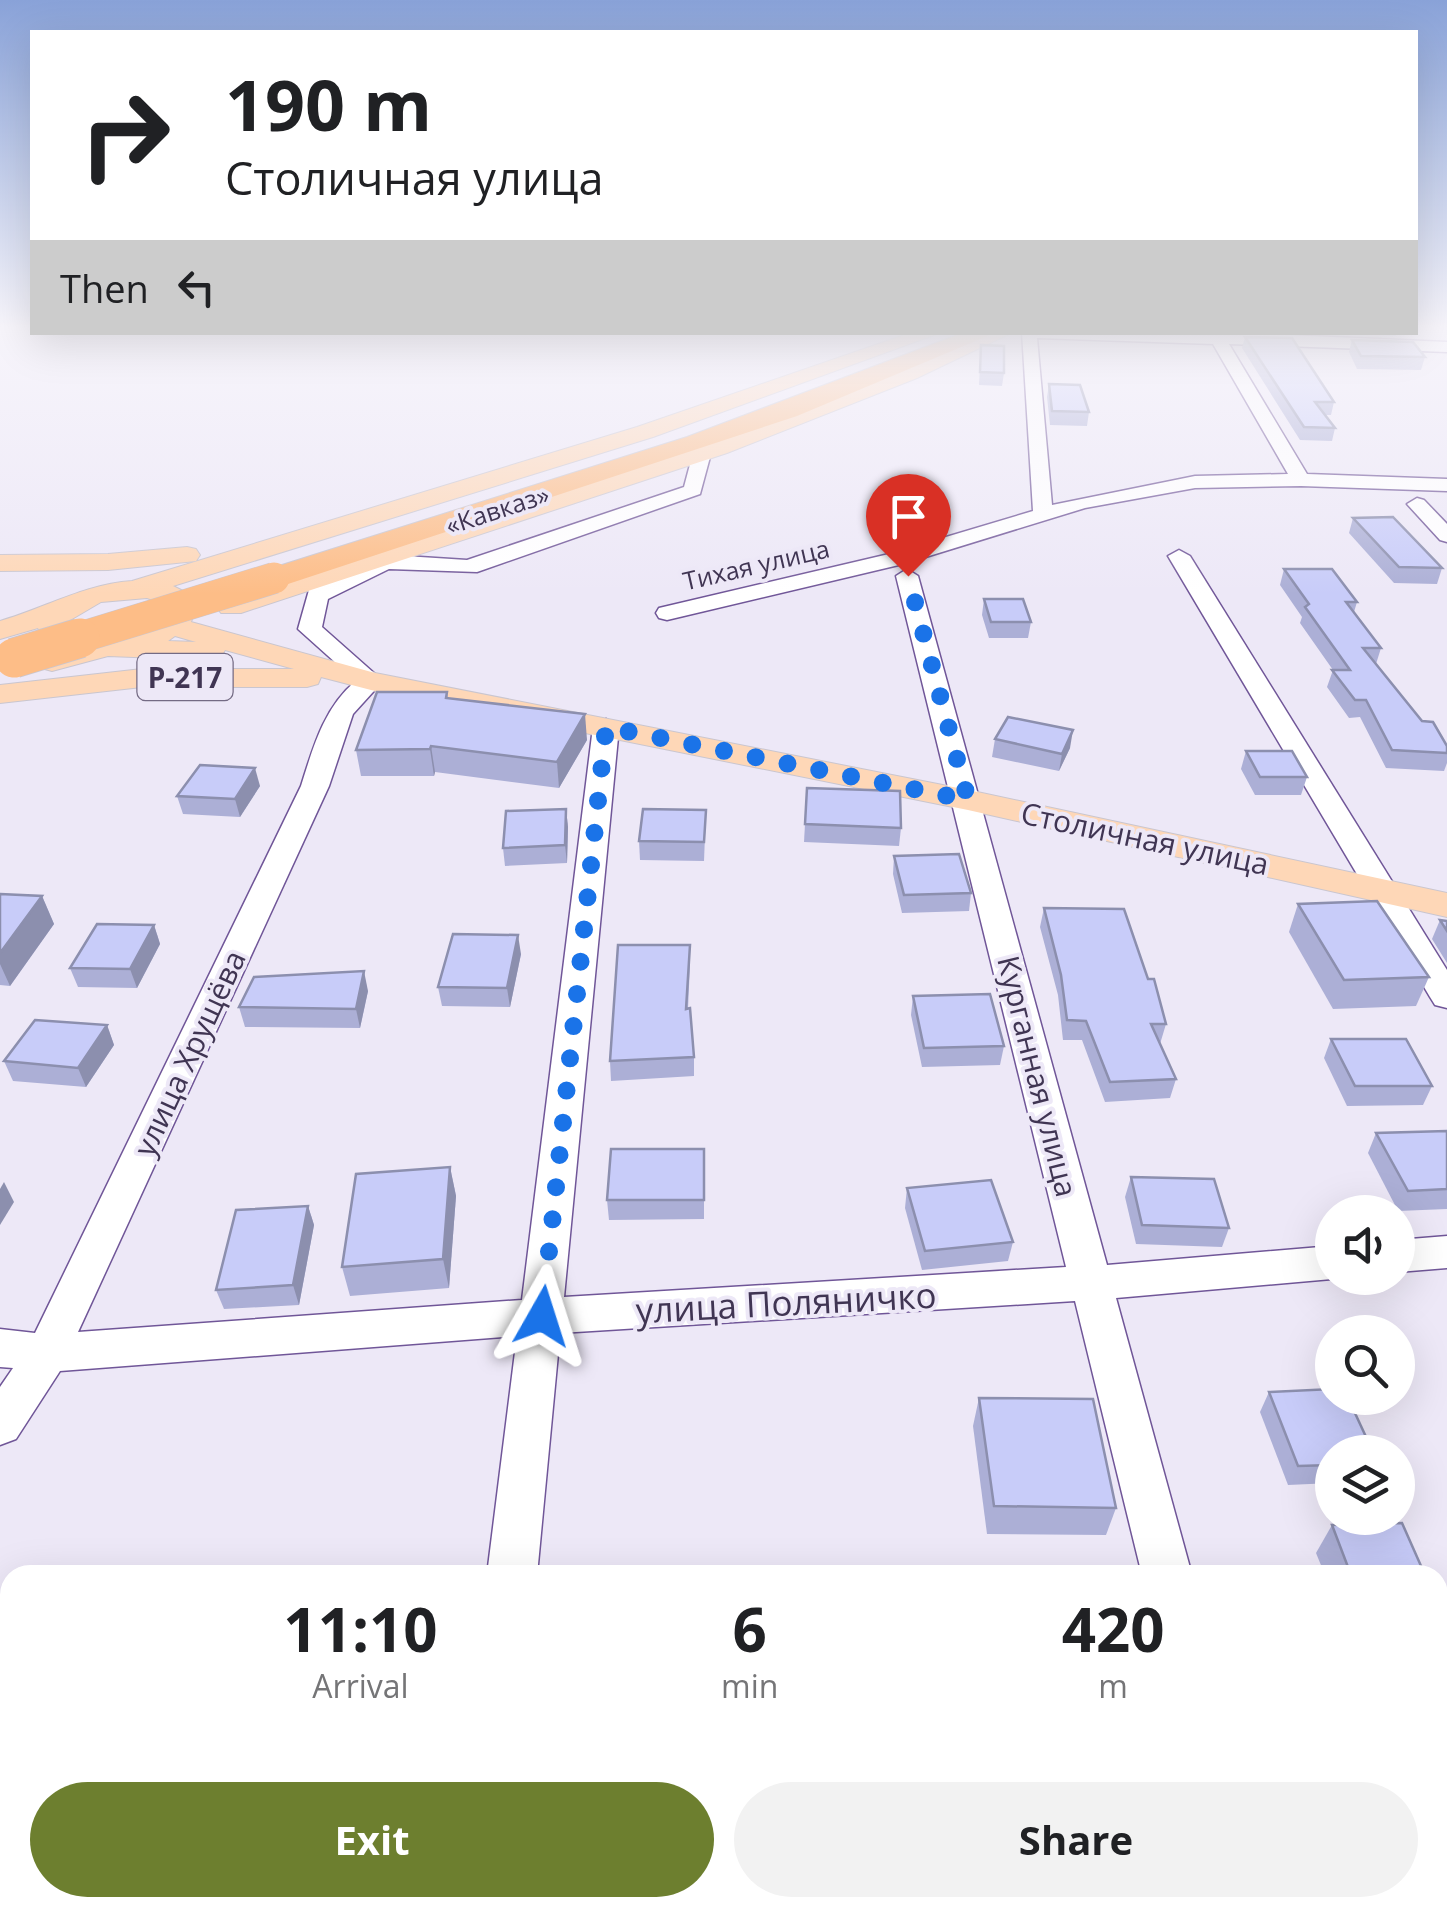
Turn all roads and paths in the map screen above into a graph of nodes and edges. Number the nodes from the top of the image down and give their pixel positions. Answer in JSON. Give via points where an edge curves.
{"nodes":[{"id":1,"x":690,"y":415,"type":"edge"},
{"id":2,"x":693,"y":415,"type":"edge"},
{"id":3,"x":730,"y":415,"type":"edge"},
{"id":4,"x":770,"y":415,"type":"edge"},
{"id":5,"x":811,"y":415,"type":"edge"},
{"id":6,"x":1035,"y":415,"type":"edge"},
{"id":7,"x":1263,"y":415,"type":"edge"},
{"id":8,"x":645,"y":432,"type":"junction"},
{"id":9,"x":701,"y":457,"type":"junction"},
{"id":10,"x":1301,"y":480,"type":"junction"},
{"id":11,"x":1447,"y":485,"type":"edge"},
{"id":12,"x":1417,"y":504,"type":"dead end"},
{"id":13,"x":1043,"y":513,"type":"junction"},
{"id":14,"x":324,"y":533,"type":"junction"},
{"id":15,"x":1447,"y":536,"type":"edge"},
{"id":16,"x":1179,"y":556,"type":"dead end"},
{"id":17,"x":381,"y":562,"type":"junction"},
{"id":18,"x":0,"y":563,"type":"edge"},
{"id":19,"x":266,"y":573,"type":"junction"},
{"id":20,"x":908,"y":576,"type":"dead end"},
{"id":21,"x":320,"y":578,"type":"junction"},
{"id":22,"x":0,"y":584,"type":"edge"},
{"id":23,"x":135,"y":589,"type":"junction"},
{"id":24,"x":96,"y":594,"type":"junction"},
{"id":25,"x":0,"y":604,"type":"edge"},
{"id":26,"x":58,"y":613,"type":"junction"},
{"id":27,"x":667,"y":614,"type":"dead end"},
{"id":28,"x":172,"y":626,"type":"junction"},
{"id":29,"x":101,"y":646,"type":"junction"},
{"id":30,"x":3,"y":654,"type":"edge"},
{"id":31,"x":334,"y":672,"type":"junction"},
{"id":32,"x":370,"y":681,"type":"junction"},
{"id":33,"x":0,"y":694,"type":"edge"},
{"id":34,"x":606,"y":727,"type":"junction"},
{"id":35,"x":968,"y":800,"type":"junction"},
{"id":36,"x":1378,"y":889,"type":"junction"},
{"id":37,"x":1447,"y":905,"type":"edge"},
{"id":38,"x":1447,"y":997,"type":"edge"},
{"id":39,"x":1447,"y":1252,"type":"edge"},
{"id":40,"x":1415,"y":1255,"type":"edge"},
{"id":41,"x":1315,"y":1264,"type":"edge"},
{"id":42,"x":1091,"y":1284,"type":"junction"},
{"id":43,"x":542,"y":1316,"type":"junction"},
{"id":44,"x":0,"y":1348,"type":"edge"},
{"id":45,"x":47,"y":1353,"type":"junction"},
{"id":46,"x":0,"y":1425,"type":"edge"},
{"id":47,"x":513,"y":1565,"type":"edge"},
{"id":48,"x":1165,"y":1565,"type":"edge"}],
"edges":[{"from":1,"to":8,"type":"highway"},
{"from":2,"to":8,"type":"main road"},
{"from":3,"to":19,"type":"highway","name":"«Кавказ»","number":"Р-217"},
{"from":4,"to":19,"type":"highway","name":"«Кавказ»","number":"Р-217"},
{"from":5,"to":9,"type":"main road","number":"Р-217"},
{"from":6,"to":13,"type":"street"},
{"from":7,"to":10,"type":"street"},
{"from":8,"to":14,"type":"main road"},
{"from":9,"to":17,"type":"main road","number":"Р-217"},
{"from":9,"to":17,"type":"street","via":[[693,490],[469,567]]},
{"from":10,"to":11,"type":"street","name":"Тихая улица"},
{"from":10,"to":13,"type":"street","name":"Тихая улица","via":[[1195,482]]},
{"from":12,"to":15,"type":"street"},
{"from":13,"to":27,"type":"street","name":"Тихая улица","via":[[896,560]]},
{"from":14,"to":18,"type":"main road","via":[[108,562]]},
{"from":14,"to":23,"type":"main road"},
{"from":16,"to":36,"type":"street"},
{"from":17,"to":21,"type":"main road","number":"Р-217"},
{"from":17,"to":32,"type":"street","via":[[317,595],[310,618],[310,628]]},
{"from":19,"to":30,"type":"highway","name":"«Кавказ»","number":"Р-217","bridge":true},
{"from":20,"to":35,"type":"street","name":"Курганная улица"},
{"from":21,"to":28,"type":"main road","number":"Р-217"},
{"from":21,"to":32,"type":"main road","number":"Р-217","via":[[289,604],[288,634]]},
{"from":22,"to":24,"type":"main road"},
{"from":23,"to":24,"type":"main road"},
{"from":23,"to":28,"type":"main road","via":[[180,600],[183,615]]},
{"from":24,"to":26,"type":"main road"},
{"from":25,"to":26,"type":"main road"},
{"from":26,"to":29,"type":"main road","via":[[51,630],[59,639]]},
{"from":26,"to":30,"type":"main road"},
{"from":28,"to":29,"type":"main road","via":[[141,640]]},
{"from":28,"to":31,"type":"main road","number":"Р-217"},
{"from":29,"to":30,"type":"main road","number":"Р-217"},
{"from":29,"to":31,"type":"main road","number":"Р-217","via":[[222,652]]},
{"from":31,"to":32,"type":"main road"},
{"from":32,"to":33,"type":"main road","number":"Р-217","via":[[142,678]]},
{"from":32,"to":34,"type":"main road","name":"Столичная улица"},
{"from":32,"to":45,"type":"street","name":"улица Хрущёва","via":[[348,696],[314,786]]},
{"from":34,"to":35,"type":"main road","name":"Столичная улица"},
{"from":34,"to":43,"type":"street"},
{"from":35,"to":36,"type":"main road","name":"Столичная улица"},
{"from":35,"to":42,"type":"street","name":"Курганная улица"},
{"from":36,"to":37,"type":"main road","name":"Столичная улица"},
{"from":36,"to":38,"type":"street"},
{"from":39,"to":40,"type":"street"},
{"from":41,"to":42,"type":"street","name":"улица Поляничко"},
{"from":42,"to":43,"type":"street","name":"улица Поляничко"},
{"from":42,"to":48,"type":"street","name":"Курганная улица"},
{"from":43,"to":45,"type":"street","name":"улица Поляничко"},
{"from":43,"to":47,"type":"street"},
{"from":44,"to":45,"type":"street","name":"улица Поляничко"},
{"from":45,"to":46,"type":"street","name":"улица Хрущёва"}]}
